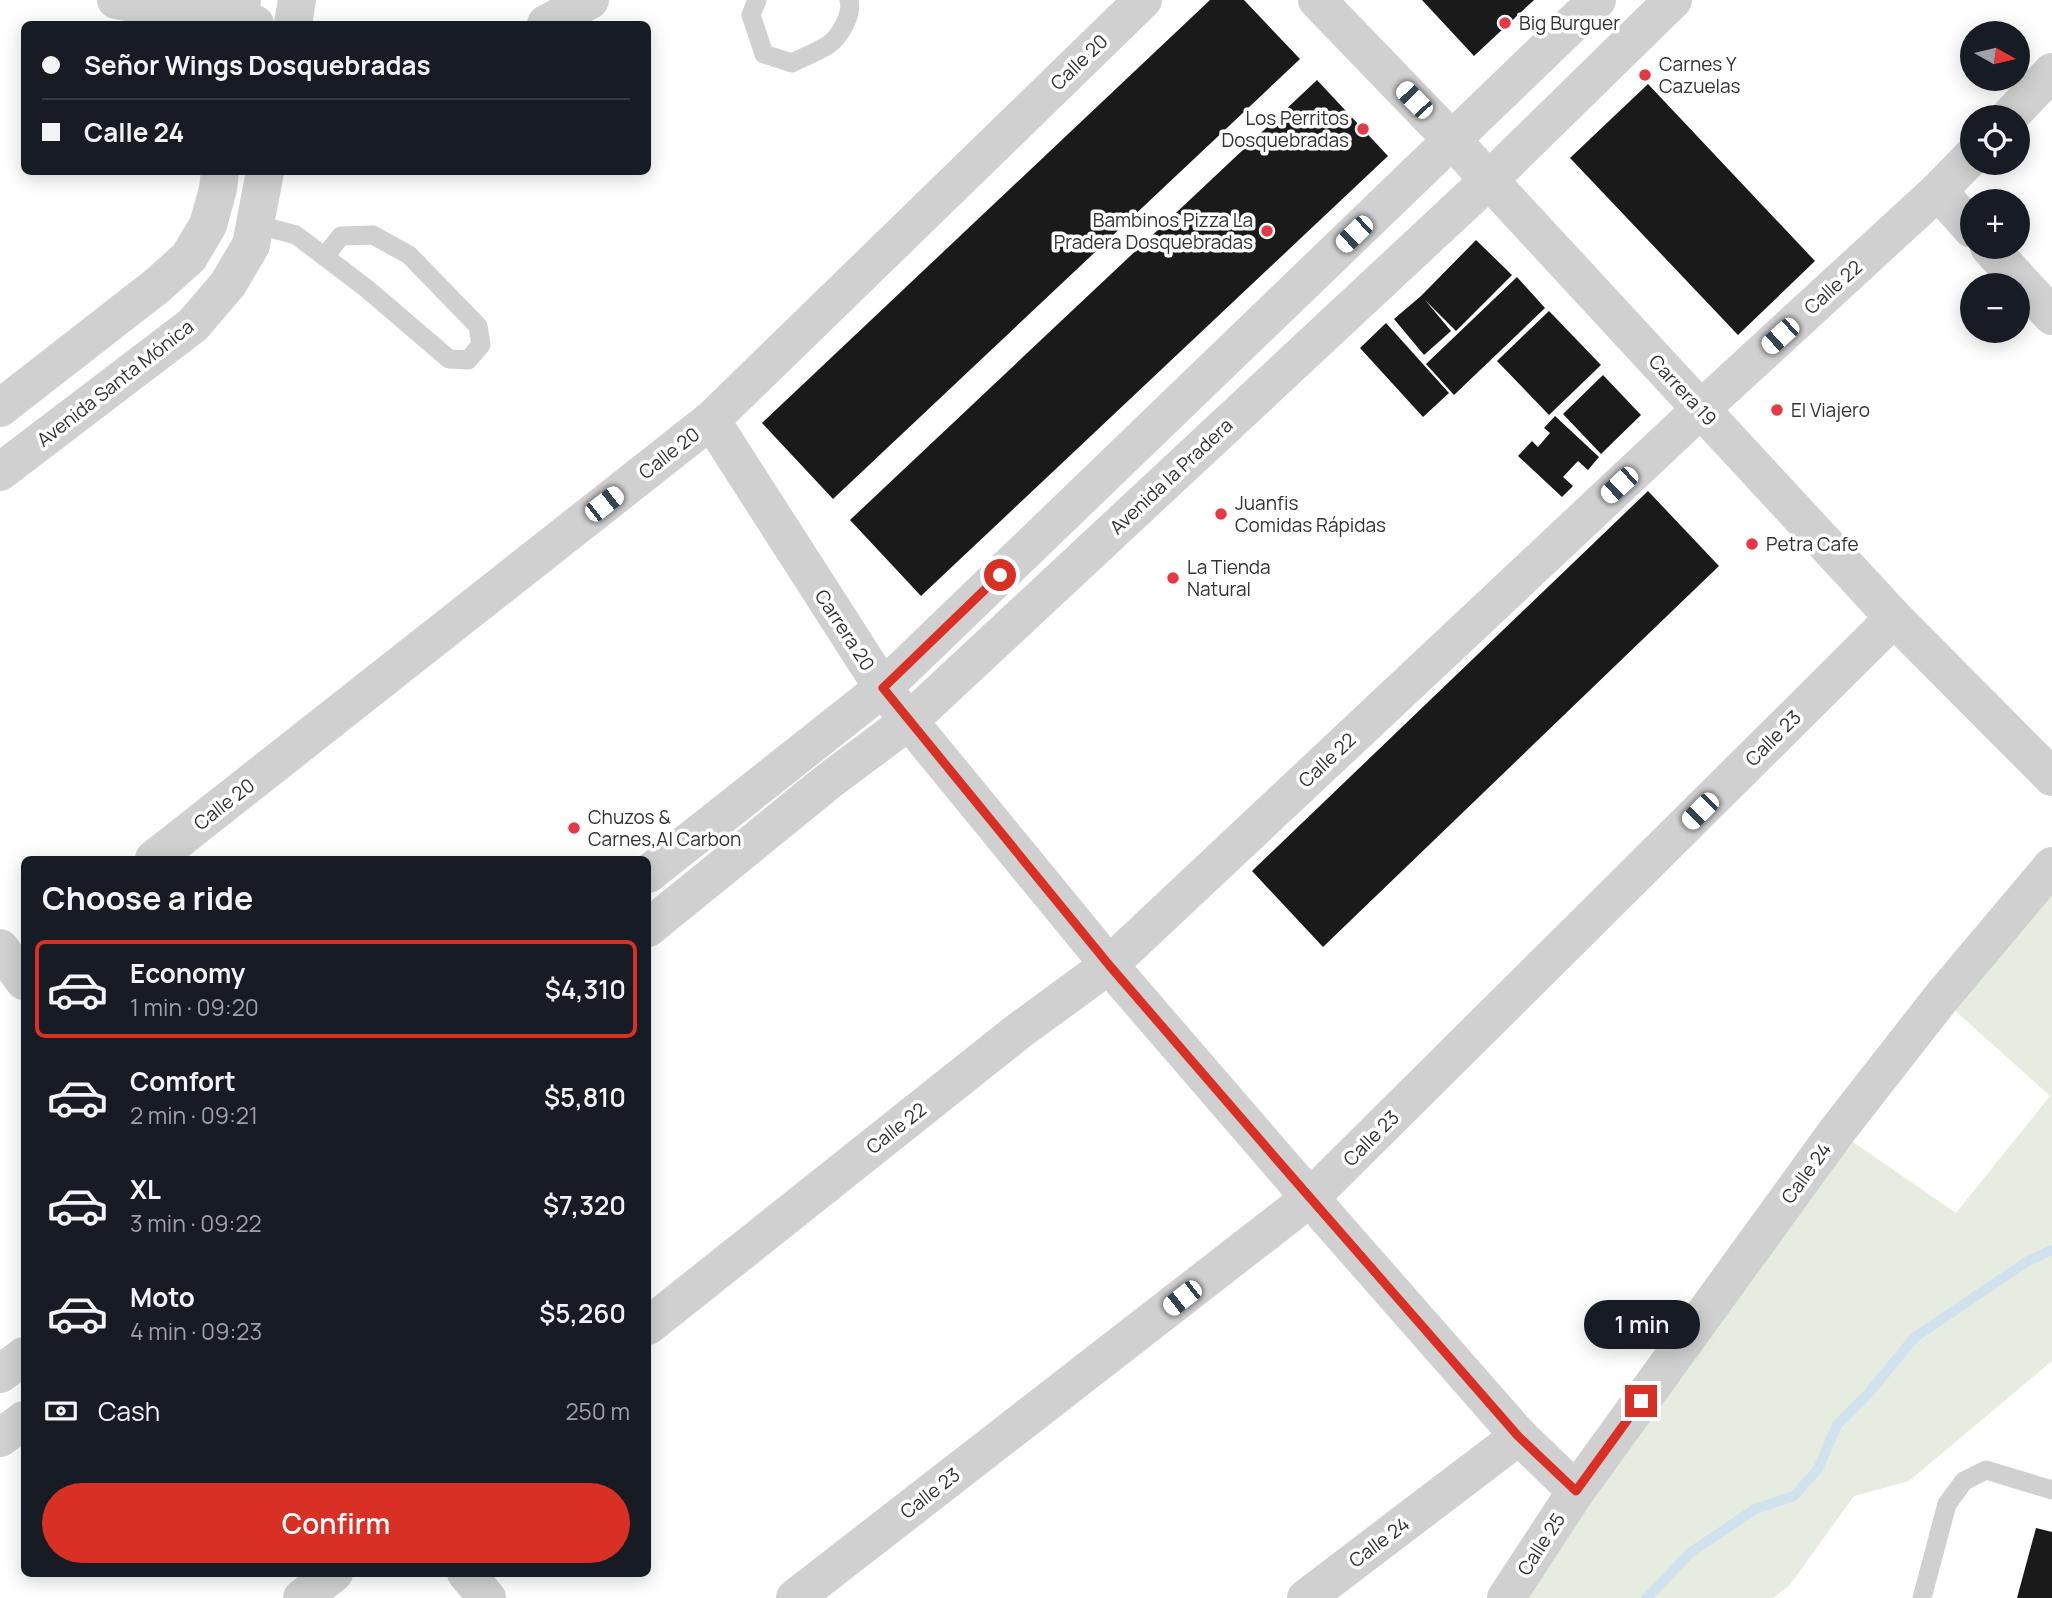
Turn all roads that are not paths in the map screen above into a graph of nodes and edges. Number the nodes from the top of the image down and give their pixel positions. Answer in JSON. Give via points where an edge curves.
{"nodes":[{"id":1,"x":116,"y":0,"type":"edge"},
{"id":2,"x":297,"y":0,"type":"edge"},
{"id":3,"x":590,"y":0,"type":"edge"},
{"id":4,"x":757,"y":0,"type":"edge"},
{"id":5,"x":849,"y":0,"type":"edge"},
{"id":6,"x":1143,"y":0,"type":"edge"},
{"id":7,"x":1317,"y":0,"type":"edge"},
{"id":8,"x":1597,"y":0,"type":"edge"},
{"id":9,"x":1673,"y":0,"type":"edge"},
{"id":10,"x":243,"y":18,"type":"edge"},
{"id":11,"x":294,"y":21,"type":"edge"},
{"id":12,"x":552,"y":21,"type":"edge"},
{"id":13,"x":2052,"y":72,"type":"edge"},
{"id":14,"x":2020,"y":105,"type":"edge"},
{"id":15,"x":1452,"y":140,"type":"junction"},
{"id":16,"x":1960,"y":168,"type":"edge"},
{"id":17,"x":220,"y":175,"type":"edge"},
{"id":18,"x":264,"y":175,"type":"edge"},
{"id":19,"x":1489,"y":180,"type":"junction"},
{"id":20,"x":1938,"y":191,"type":"junction"},
{"id":21,"x":1960,"y":216,"type":"edge"},
{"id":22,"x":256,"y":224,"type":"junction"},
{"id":23,"x":325,"y":256,"type":"junction"},
{"id":24,"x":2000,"y":259,"type":"edge"},
{"id":25,"x":2052,"y":316,"type":"edge"},
{"id":26,"x":0,"y":408,"type":"edge"},
{"id":27,"x":1701,"y":409,"type":"junction"},
{"id":28,"x":711,"y":420,"type":"junction"},
{"id":29,"x":0,"y":472,"type":"edge"},
{"id":30,"x":1894,"y":618,"type":"junction"},
{"id":31,"x":883,"y":688,"type":"junction"},
{"id":32,"x":909,"y":721,"type":"junction"},
{"id":33,"x":2052,"y":777,"type":"edge"},
{"id":34,"x":158,"y":856,"type":"edge"},
{"id":35,"x":2052,"y":866,"type":"edge"},
{"id":36,"x":651,"y":872,"type":"edge"},
{"id":37,"x":651,"y":926,"type":"edge"},
{"id":38,"x":1109,"y":965,"type":"junction"},
{"id":39,"x":1310,"y":1198,"type":"junction"},
{"id":40,"x":651,"y":1324,"type":"edge"},
{"id":41,"x":21,"y":1358,"type":"edge"},
{"id":42,"x":0,"y":1374,"type":"edge"},
{"id":43,"x":21,"y":1422,"type":"edge"},
{"id":44,"x":1518,"y":1436,"type":"junction"},
{"id":45,"x":0,"y":1438,"type":"edge"},
{"id":46,"x":2052,"y":1490,"type":"edge"},
{"id":47,"x":1576,"y":1491,"type":"junction"},
{"id":48,"x":329,"y":1577,"type":"edge"},
{"id":49,"x":469,"y":1577,"type":"edge"},
{"id":50,"x":302,"y":1598,"type":"edge"},
{"id":51,"x":487,"y":1598,"type":"edge"},
{"id":52,"x":796,"y":1598,"type":"edge"},
{"id":53,"x":1306,"y":1598,"type":"edge"},
{"id":54,"x":1506,"y":1598,"type":"edge"},
{"id":55,"x":1922,"y":1598,"type":"edge"}],
"edges":[{"from":1,"to":10,"type":"street"},
{"from":2,"to":11,"type":"street"},
{"from":3,"to":12,"type":"street"},
{"from":4,"to":5,"type":"lane","via":[[751,15],[764,54],[792,63],[831,44],[845,23]]},
{"from":6,"to":28,"type":"street","name":"Calle 20"},
{"from":7,"to":15,"type":"street","name":"Carrera 19"},
{"from":8,"to":15,"type":"street"},
{"from":9,"to":19,"type":"street","name":"Avenida la Pradera"},
{"from":13,"to":14,"type":"street"},
{"from":15,"to":19,"type":"street","name":"Carrera 19"},
{"from":15,"to":31,"type":"street"},
{"from":16,"to":20,"type":"street","name":"Calle 22"},
{"from":17,"to":26,"type":"street","via":[[208,225],[189,257]]},
{"from":18,"to":22,"type":"street","name":"Avenida Santa Mónica"},
{"from":19,"to":27,"type":"street","name":"Carrera 19"},
{"from":19,"to":32,"type":"street","name":"Avenida la Pradera"},
{"from":20,"to":21,"type":"street"},
{"from":20,"to":27,"type":"street","name":"Calle 22"},
{"from":22,"to":23,"type":"lane","via":[[296,235]]},
{"from":22,"to":29,"type":"street","name":"Avenida Santa Mónica","via":[[251,245],[228,284],[193,325]]},
{"from":23,"to":23,"type":"lane","via":[[341,236],[373,235],[409,255],[478,326],[481,345],[468,360],[449,359]]},
{"from":24,"to":25,"type":"street"},
{"from":27,"to":30,"type":"street","name":"Carrera 19"},
{"from":27,"to":38,"type":"street","name":"Calle 22"},
{"from":28,"to":31,"type":"street","name":"Carrera 20"},
{"from":28,"to":34,"type":"street","name":"Calle 20"},
{"from":30,"to":33,"type":"street","name":"Carrera 19"},
{"from":30,"to":39,"type":"street","name":"Calle 23"},
{"from":31,"to":32,"type":"street","name":"Carrera 20"},
{"from":31,"to":36,"type":"street"},
{"from":32,"to":37,"type":"street","name":"Avenida la Pradera"},
{"from":32,"to":38,"type":"street","name":"Carrera 20"},
{"from":35,"to":47,"type":"street","name":"Calle 24","via":[[1837,1131]]},
{"from":38,"to":39,"type":"street","name":"Carrera 20"},
{"from":38,"to":40,"type":"street","name":"Calle 22","via":[[1020,1030]]},
{"from":39,"to":44,"type":"street","name":"Carrera 20"},
{"from":39,"to":52,"type":"street","name":"Calle 23"},
{"from":41,"to":42,"type":"street"},
{"from":43,"to":45,"type":"street"},
{"from":44,"to":47,"type":"street","name":"Carrera 20"},
{"from":44,"to":53,"type":"street","name":"Calle 24"},
{"from":46,"to":55,"type":"lane","via":[[1986,1470],[1964,1481],[1947,1504]]},
{"from":47,"to":54,"type":"street","name":"Calle 25"},
{"from":48,"to":50,"type":"street"},
{"from":49,"to":51,"type":"street"}]}
